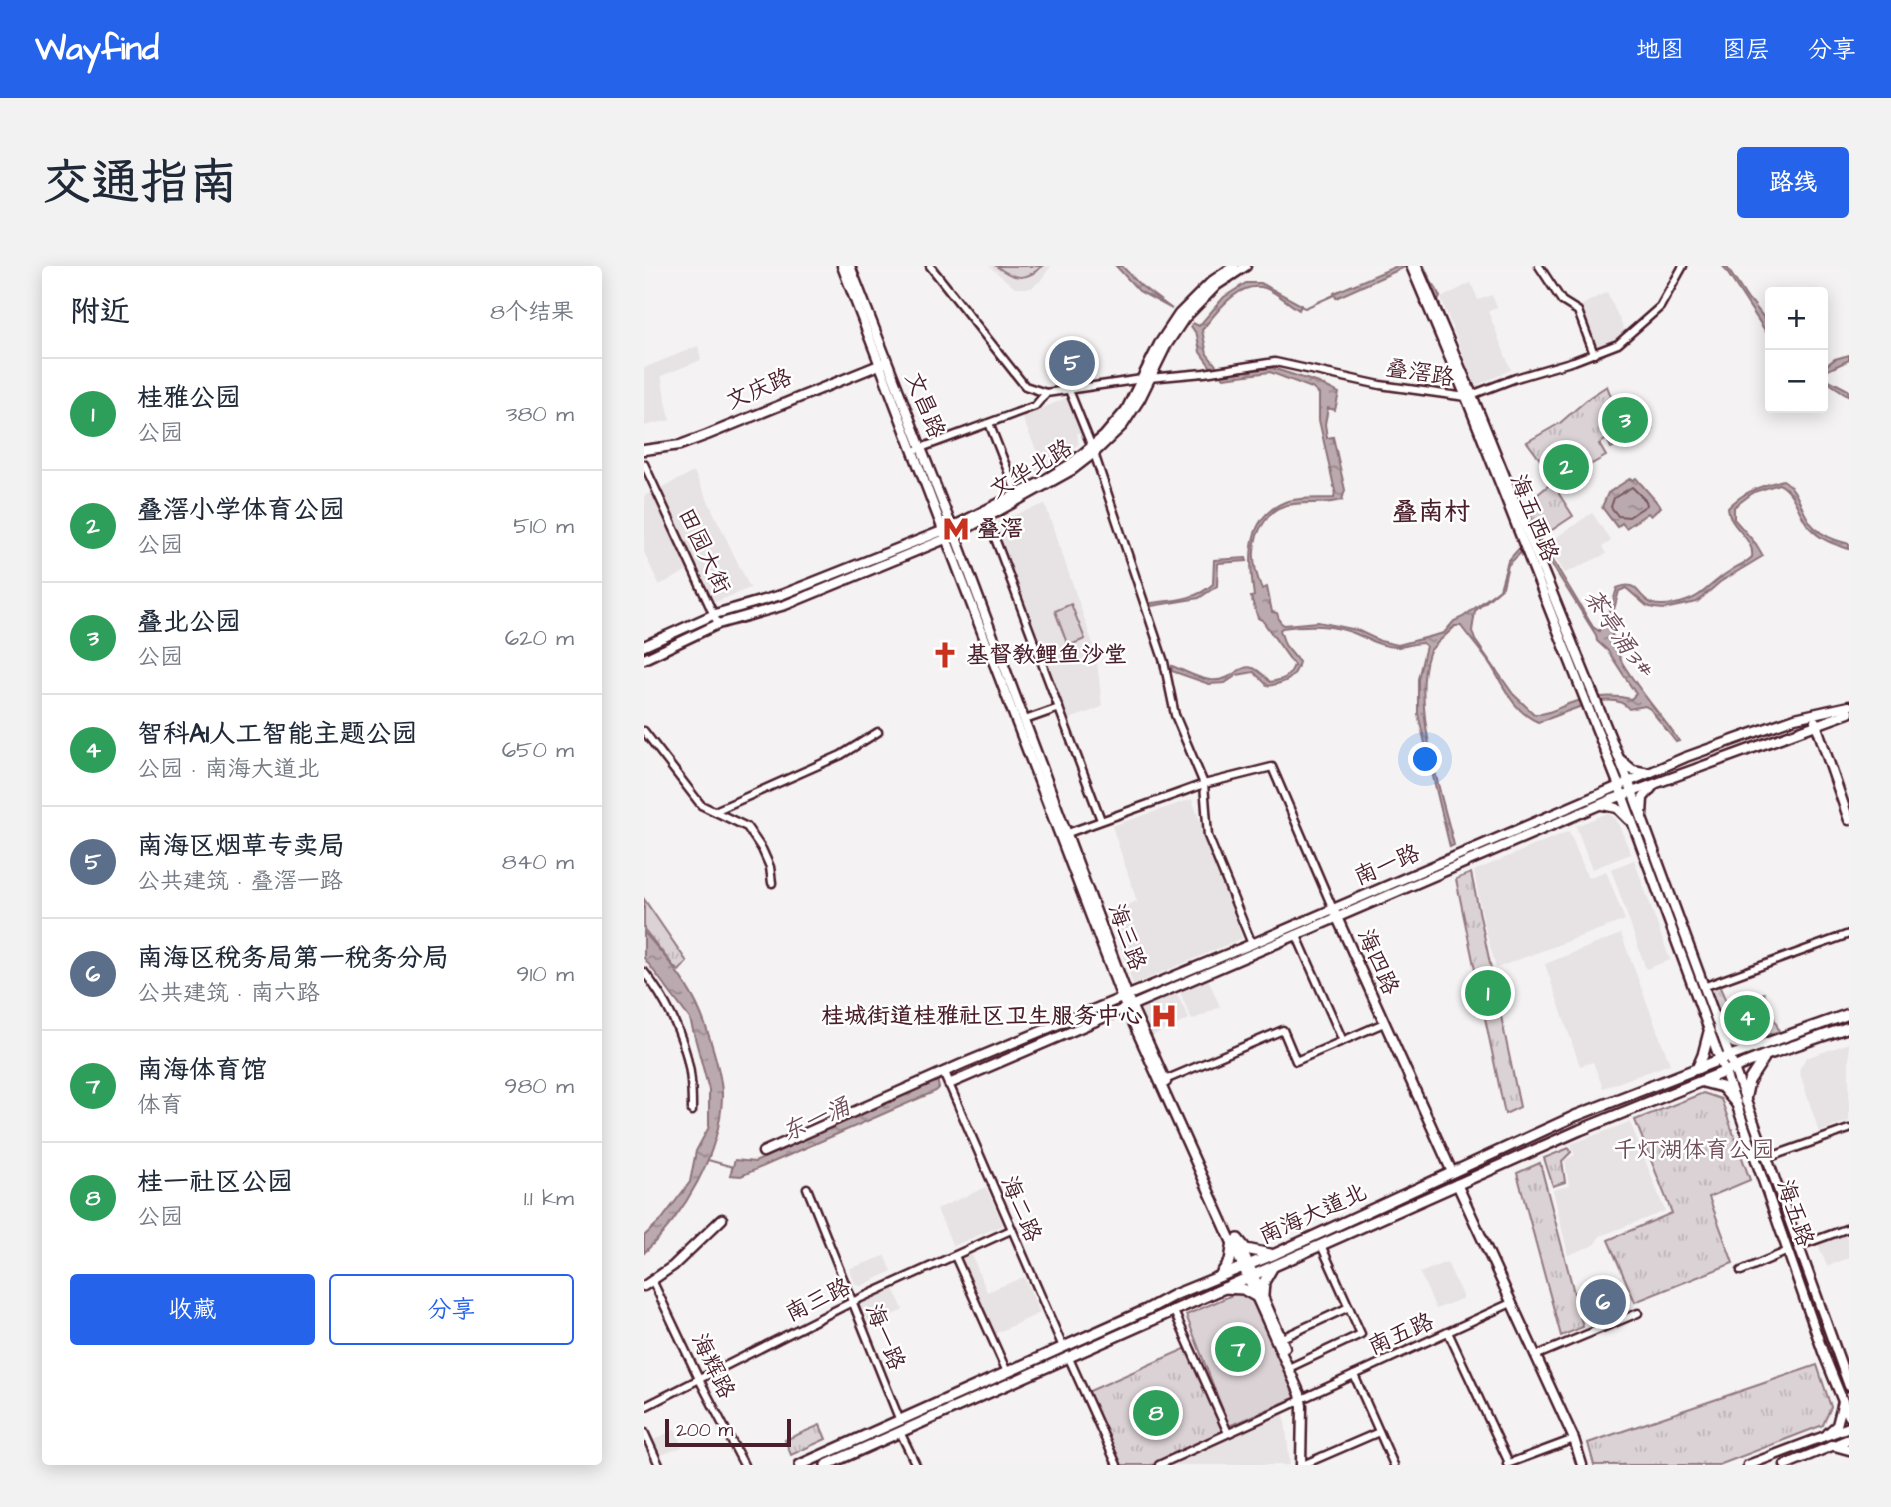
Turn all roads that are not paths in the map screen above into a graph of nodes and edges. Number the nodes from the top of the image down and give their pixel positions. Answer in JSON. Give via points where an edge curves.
{"nodes":[{"id":1,"x":840,"y":266,"type":"edge"},
{"id":2,"x":850,"y":266,"type":"edge"},
{"id":3,"x":930,"y":266,"type":"edge"},
{"id":4,"x":1234,"y":266,"type":"edge"},
{"id":5,"x":1246,"y":266,"type":"edge"},
{"id":6,"x":1410,"y":266,"type":"edge"},
{"id":7,"x":1417,"y":266,"type":"edge"},
{"id":8,"x":1539,"y":266,"type":"edge"},
{"id":9,"x":1683,"y":266,"type":"edge"},
{"id":10,"x":856,"y":292,"type":"junction"},
{"id":11,"x":1594,"y":354,"type":"junction"},
{"id":12,"x":883,"y":361,"type":"junction"},
{"id":13,"x":1145,"y":378,"type":"junction"},
{"id":14,"x":1069,"y":390,"type":"junction"},
{"id":15,"x":1046,"y":393,"type":"junction"},
{"id":16,"x":1469,"y":396,"type":"junction"},
{"id":17,"x":989,"y":423,"type":"junction"},
{"id":18,"x":644,"y":447,"type":"edge"},
{"id":19,"x":918,"y":449,"type":"junction"},
{"id":20,"x":1093,"y":450,"type":"junction"},
{"id":21,"x":644,"y":464,"type":"edge"},
{"id":22,"x":1017,"y":495,"type":"junction"},
{"id":23,"x":987,"y":517,"type":"junction"},
{"id":24,"x":950,"y":533,"type":"junction"},
{"id":25,"x":979,"y":610,"type":"junction"},
{"id":26,"x":715,"y":614,"type":"junction"},
{"id":27,"x":718,"y":624,"type":"junction"},
{"id":28,"x":644,"y":646,"type":"edge"},
{"id":29,"x":644,"y":659,"type":"edge"},
{"id":30,"x":1849,"y":706,"type":"edge"},
{"id":31,"x":1059,"y":708,"type":"junction"},
{"id":32,"x":1849,"y":713,"type":"edge"},
{"id":33,"x":1815,"y":714,"type":"junction"},
{"id":34,"x":1026,"y":720,"type":"junction"},
{"id":35,"x":1818,"y":724,"type":"junction"},
{"id":36,"x":644,"y":731,"type":"edge"},
{"id":37,"x":878,"y":732,"type":"dead end"},
{"id":38,"x":1619,"y":759,"type":"junction"},
{"id":39,"x":1611,"y":765,"type":"junction"},
{"id":40,"x":1652,"y":773,"type":"junction"},
{"id":41,"x":1658,"y":782,"type":"junction"},
{"id":42,"x":1204,"y":784,"type":"junction"},
{"id":43,"x":1619,"y":786,"type":"junction"},
{"id":44,"x":1630,"y":788,"type":"junction"},
{"id":45,"x":1600,"y":794,"type":"junction"},
{"id":46,"x":1622,"y":796,"type":"junction"},
{"id":47,"x":1599,"y":805,"type":"junction"},
{"id":48,"x":1849,"y":805,"type":"edge"},
{"id":49,"x":715,"y":811,"type":"junction"},
{"id":50,"x":1101,"y":820,"type":"junction"},
{"id":51,"x":1849,"y":820,"type":"edge"},
{"id":52,"x":1642,"y":821,"type":"junction"},
{"id":53,"x":1633,"y":824,"type":"junction"},
{"id":54,"x":1064,"y":834,"type":"junction"},
{"id":55,"x":772,"y":883,"type":"dead end"},
{"id":56,"x":1334,"y":913,"type":"junction"},
{"id":57,"x":1296,"y":934,"type":"junction"},
{"id":58,"x":1849,"y":934,"type":"edge"},
{"id":59,"x":1252,"y":944,"type":"junction"},
{"id":60,"x":644,"y":972,"type":"edge"},
{"id":61,"x":1703,"y":987,"type":"junction"},
{"id":62,"x":1125,"y":997,"type":"junction"},
{"id":63,"x":1129,"y":1006,"type":"junction"},
{"id":64,"x":1846,"y":1015,"type":"edge"},
{"id":65,"x":1384,"y":1023,"type":"junction"},
{"id":66,"x":1849,"y":1027,"type":"edge"},
{"id":67,"x":1714,"y":1031,"type":"junction"},
{"id":68,"x":1343,"y":1041,"type":"junction"},
{"id":69,"x":1764,"y":1050,"type":"junction"},
{"id":70,"x":1724,"y":1059,"type":"junction"},
{"id":71,"x":1734,"y":1068,"type":"junction"},
{"id":72,"x":1697,"y":1069,"type":"junction"},
{"id":73,"x":943,"y":1072,"type":"junction"},
{"id":74,"x":1724,"y":1073,"type":"junction"},
{"id":75,"x":1165,"y":1080,"type":"junction"},
{"id":76,"x":1701,"y":1081,"type":"junction"},
{"id":77,"x":949,"y":1084,"type":"junction"},
{"id":78,"x":1741,"y":1102,"type":"junction"},
{"id":79,"x":692,"y":1111,"type":"dead end"},
{"id":80,"x":1849,"y":1129,"type":"edge"},
{"id":81,"x":763,"y":1152,"type":"dead end"},
{"id":82,"x":1768,"y":1158,"type":"junction"},
{"id":83,"x":1452,"y":1172,"type":"junction"},
{"id":84,"x":1457,"y":1184,"type":"junction"},
{"id":85,"x":807,"y":1188,"type":"dead end"},
{"id":86,"x":722,"y":1219,"type":"dead end"},
{"id":87,"x":1849,"y":1228,"type":"edge"},
{"id":88,"x":1011,"y":1230,"type":"junction"},
{"id":89,"x":1236,"y":1240,"type":"junction"},
{"id":90,"x":1321,"y":1245,"type":"junction"},
{"id":91,"x":1799,"y":1246,"type":"junction"},
{"id":92,"x":1788,"y":1251,"type":"junction"},
{"id":93,"x":1275,"y":1254,"type":"junction"},
{"id":94,"x":955,"y":1256,"type":"junction"},
{"id":95,"x":1279,"y":1264,"type":"junction"},
{"id":96,"x":1246,"y":1265,"type":"junction"},
{"id":97,"x":1741,"y":1271,"type":"dead end"},
{"id":98,"x":1250,"y":1276,"type":"junction"},
{"id":99,"x":1218,"y":1277,"type":"junction"},
{"id":100,"x":653,"y":1282,"type":"junction"},
{"id":101,"x":644,"y":1286,"type":"edge"},
{"id":102,"x":1222,"y":1288,"type":"junction"},
{"id":103,"x":1260,"y":1299,"type":"junction"},
{"id":104,"x":852,"y":1302,"type":"junction"},
{"id":105,"x":1511,"y":1303,"type":"junction"},
{"id":106,"x":1349,"y":1307,"type":"junction"},
{"id":107,"x":1174,"y":1309,"type":"junction"},
{"id":108,"x":1638,"y":1313,"type":"dead end"},
{"id":109,"x":1448,"y":1332,"type":"junction"},
{"id":110,"x":1282,"y":1338,"type":"junction"},
{"id":111,"x":1063,"y":1347,"type":"junction"},
{"id":112,"x":1068,"y":1356,"type":"junction"},
{"id":113,"x":1535,"y":1356,"type":"junction"},
{"id":114,"x":1293,"y":1366,"type":"junction"},
{"id":115,"x":1007,"y":1372,"type":"junction"},
{"id":116,"x":1354,"y":1375,"type":"junction"},
{"id":117,"x":699,"y":1379,"type":"junction"},
{"id":118,"x":1849,"y":1386,"type":"edge"},
{"id":119,"x":1304,"y":1398,"type":"junction"},
{"id":120,"x":1843,"y":1399,"type":"junction"},
{"id":121,"x":644,"y":1406,"type":"edge"},
{"id":122,"x":1849,"y":1416,"type":"edge"},
{"id":123,"x":900,"y":1421,"type":"junction"},
{"id":124,"x":1849,"y":1427,"type":"edge"},
{"id":125,"x":644,"y":1432,"type":"edge"},
{"id":126,"x":900,"y":1432,"type":"junction"},
{"id":127,"x":1379,"y":1432,"type":"junction"},
{"id":128,"x":1228,"y":1433,"type":"junction"},
{"id":129,"x":1825,"y":1436,"type":"junction"},
{"id":130,"x":1574,"y":1439,"type":"junction"},
{"id":131,"x":1849,"y":1439,"type":"edge"},
{"id":132,"x":1831,"y":1445,"type":"junction"},
{"id":133,"x":1849,"y":1450,"type":"edge"},
{"id":134,"x":1507,"y":1464,"type":"edge"},
{"id":135,"x":659,"y":1465,"type":"edge"},
{"id":136,"x":744,"y":1465,"type":"edge"},
{"id":137,"x":800,"y":1465,"type":"edge"},
{"id":138,"x":826,"y":1465,"type":"edge"},
{"id":139,"x":916,"y":1465,"type":"edge"},
{"id":140,"x":1117,"y":1465,"type":"edge"},
{"id":141,"x":1159,"y":1465,"type":"edge"},
{"id":142,"x":1304,"y":1465,"type":"edge"},
{"id":143,"x":1394,"y":1465,"type":"edge"},
{"id":144,"x":1582,"y":1465,"type":"edge"},
{"id":145,"x":1748,"y":1465,"type":"edge"},
{"id":146,"x":1784,"y":1465,"type":"edge"}],
"edges":[{"from":1,"to":10,"type":"main road"},
{"from":2,"to":10,"type":"main road"},
{"from":3,"to":15,"type":"street","via":[[1025,386]]},
{"from":4,"to":13,"type":"main road","name":"文华北路","via":[[1179,314],[1159,344]]},
{"from":5,"to":13,"type":"main road","name":"文华北路","via":[[1217,285],[1184,319]]},
{"from":6,"to":16,"type":"main road","name":"海五西路"},
{"from":7,"to":16,"type":"main road","name":"海五西路"},
{"from":8,"to":11,"type":"street","via":[[1562,301],[1578,311]]},
{"from":9,"to":11,"type":"street","name":"叠滘路","via":[[1660,307],[1618,344]]},
{"from":10,"to":12,"type":"main road","name":"文昌路"},
{"from":11,"to":16,"type":"street","name":"叠滘路"},
{"from":12,"to":18,"type":"main road","name":"文庆路","via":[[705,433]]},
{"from":12,"to":18,"type":"main road","name":"文庆路","via":[[680,445]]},
{"from":12,"to":19,"type":"main road","name":"文昌路"},
{"from":13,"to":14,"type":"street","name":"叠滘路"},
{"from":13,"to":16,"type":"street","name":"叠滘路","via":[[1275,362],[1380,385]]},
{"from":13,"to":20,"type":"main road","name":"文华北路"},
{"from":14,"to":15,"type":"street","name":"叠滘路"},
{"from":14,"to":20,"type":"street"},
{"from":15,"to":17,"type":"street","via":[[1035,405]]},
{"from":16,"to":38,"type":"main road","name":"海五西路"},
{"from":16,"to":39,"type":"main road","name":"海五西路"},
{"from":17,"to":19,"type":"street"},
{"from":17,"to":22,"type":"street"},
{"from":19,"to":24,"type":"main road","name":"文昌路"},
{"from":20,"to":22,"type":"main road","name":"文华北路"},
{"from":20,"to":23,"type":"main road","name":"文华北路","via":[[1044,487]]},
{"from":20,"to":42,"type":"street","via":[[1164,662],[1175,715]]},
{"from":21,"to":26,"type":"street","name":"田园大街"},
{"from":22,"to":24,"type":"main road","name":"文华北路"},
{"from":23,"to":24,"type":"main road","name":"文华北路"},
{"from":23,"to":31,"type":"street"},
{"from":24,"to":25,"type":"main road","name":"海三路"},
{"from":24,"to":26,"type":"main road","name":"文华北路","via":[[781,596]]},
{"from":24,"to":27,"type":"main road","name":"文华北路","via":[[785,604]]},
{"from":25,"to":34,"type":"main road","name":"海三路"},
{"from":25,"to":54,"type":"main road","name":"海三路"},
{"from":26,"to":27,"type":"street","name":"田园大街"},
{"from":26,"to":28,"type":"main road","name":"文华北路"},
{"from":27,"to":29,"type":"main road","name":"文华北路"},
{"from":30,"to":33,"type":"main road","name":"南一路"},
{"from":31,"to":34,"type":"street"},
{"from":31,"to":50,"type":"street"},
{"from":32,"to":35,"type":"main road","name":"南一路"},
{"from":33,"to":35,"type":"main road"},
{"from":33,"to":40,"type":"main road","name":"南一路"},
{"from":34,"to":54,"type":"main road","name":"海三路"},
{"from":35,"to":41,"type":"main road","name":"南一路"},
{"from":35,"to":48,"type":"main road"},
{"from":35,"to":51,"type":"main road"},
{"from":36,"to":49,"type":"street","via":[[701,805]]},
{"from":37,"to":49,"type":"street","via":[[841,755]]},
{"from":38,"to":40,"type":"main road","via":[[1633,770]]},
{"from":38,"to":44,"type":"main road","name":"海五西路"},
{"from":39,"to":43,"type":"main road","name":"海五西路"},
{"from":39,"to":45,"type":"main road","via":[[1610,780]]},
{"from":40,"to":44,"type":"main road","name":"南一路"},
{"from":41,"to":44,"type":"main road","name":"南一路"},
{"from":41,"to":52,"type":"main road","via":[[1643,798]]},
{"from":42,"to":50,"type":"street"},
{"from":42,"to":56,"type":"street","name":"海四路","via":[[1272,767]]},
{"from":42,"to":59,"type":"street","via":[[1208,836]]},
{"from":43,"to":44,"type":"main road","name":"南一路"},
{"from":43,"to":45,"type":"main road","name":"南一路"},
{"from":43,"to":46,"type":"main road","name":"海五路"},
{"from":44,"to":46,"type":"main road","name":"南一路"},
{"from":44,"to":52,"type":"main road","name":"海五西路"},
{"from":45,"to":56,"type":"main road","name":"南一路"},
{"from":46,"to":47,"type":"main road","name":"南一路"},
{"from":46,"to":53,"type":"main road","name":"海五路"},
{"from":47,"to":53,"type":"main road","via":[[1617,808]]},
{"from":47,"to":56,"type":"main road","name":"南一路"},
{"from":49,"to":55,"type":"street","via":[[747,827],[762,849]]},
{"from":50,"to":54,"type":"street"},
{"from":52,"to":61,"type":"main road","name":"海五西路"},
{"from":53,"to":67,"type":"main road","name":"海五路"},
{"from":54,"to":62,"type":"main road","name":"海三路"},
{"from":56,"to":57,"type":"main road","name":"南一路"},
{"from":56,"to":59,"type":"main road","name":"南一路"},
{"from":56,"to":65,"type":"main road","name":"海四路"},
{"from":57,"to":63,"type":"main road","name":"南一路"},
{"from":57,"to":68,"type":"street"},
{"from":58,"to":61,"type":"street"},
{"from":59,"to":62,"type":"main road","name":"南一路"},
{"from":60,"to":79,"type":"street","via":[[671,1016],[689,1065]]},
{"from":61,"to":67,"type":"main road","name":"海五西路"},
{"from":62,"to":63,"type":"main road","name":"海三路"},
{"from":62,"to":73,"type":"main road","name":"南一路"},
{"from":63,"to":75,"type":"main road","name":"海三路"},
{"from":63,"to":77,"type":"main road","name":"南一路"},
{"from":63,"to":89,"type":"main road","name":"海三路"},
{"from":64,"to":66,"type":"highway","via":[[1843,1022]]},
{"from":64,"to":69,"type":"highway","name":"南海大道北"},
{"from":65,"to":68,"type":"street"},
{"from":65,"to":83,"type":"main road","name":"海四路"},
{"from":66,"to":69,"type":"highway","name":"南海大道北"},
{"from":67,"to":69,"type":"highway","via":[[1734,1043]]},
{"from":67,"to":70,"type":"main road","name":"海五路"},
{"from":67,"to":72,"type":"highway"},
{"from":68,"to":75,"type":"street","via":[[1296,1061],[1283,1030]]},
{"from":69,"to":70,"type":"highway","name":"南海大道北"},
{"from":69,"to":71,"type":"highway","name":"南海大道北"},
{"from":69,"to":78,"type":"highway"},
{"from":70,"to":71,"type":"main road"},
{"from":70,"to":72,"type":"highway","name":"南海大道北"},
{"from":70,"to":74,"type":"main road","name":"海五路"},
{"from":71,"to":74,"type":"highway","name":"南海大道北"},
{"from":71,"to":78,"type":"main road"},
{"from":72,"to":83,"type":"highway","name":"南海大道北","via":[[1575,1116]]},
{"from":73,"to":77,"type":"main road"},
{"from":73,"to":81,"type":"main road","name":"南一路"},
{"from":74,"to":76,"type":"highway","name":"南海大道北"},
{"from":74,"to":78,"type":"main road","name":"海五路"},
{"from":75,"to":89,"type":"main road","name":"海三路"},
{"from":76,"to":78,"type":"highway","via":[[1722,1087]]},
{"from":76,"to":84,"type":"highway","name":"南海大道北"},
{"from":77,"to":88,"type":"street","name":"海二路"},
{"from":78,"to":82,"type":"main road"},
{"from":78,"to":92,"type":"main road","name":"海五路"},
{"from":80,"to":82,"type":"street"},
{"from":82,"to":91,"type":"main road"},
{"from":83,"to":93,"type":"highway","name":"南海大道北"},
{"from":84,"to":90,"type":"highway","name":"南海大道北"},
{"from":84,"to":105,"type":"main road"},
{"from":85,"to":104,"type":"street","name":"海一路"},
{"from":86,"to":100,"type":"main road"},
{"from":87,"to":91,"type":"street"},
{"from":88,"to":94,"type":"street","name":"南三路"},
{"from":88,"to":111,"type":"street","name":"海二路"},
{"from":89,"to":93,"type":"highway","via":[[1254,1252]]},
{"from":89,"to":96,"type":"main road","name":"海三路"},
{"from":89,"to":99,"type":"highway","via":[[1230,1261]]},
{"from":90,"to":95,"type":"highway","name":"南海大道北"},
{"from":90,"to":106,"type":"street"},
{"from":91,"to":118,"type":"main road"},
{"from":92,"to":97,"type":"street"},
{"from":92,"to":120,"type":"main road","name":"海五路"},
{"from":93,"to":96,"type":"highway","name":"南海大道北"},
{"from":94,"to":104,"type":"street","name":"南三路"},
{"from":94,"to":115,"type":"street"},
{"from":95,"to":98,"type":"highway","name":"南海大道北"},
{"from":95,"to":103,"type":"highway","via":[[1266,1276]]},
{"from":96,"to":98,"type":"main road","name":"海三路"},
{"from":96,"to":99,"type":"highway","name":"南海大道北"},
{"from":98,"to":102,"type":"highway","name":"南海大道北"},
{"from":98,"to":103,"type":"main road","name":"海三路"},
{"from":99,"to":111,"type":"highway","name":"南海大道北"},
{"from":100,"to":101,"type":"main road"},
{"from":100,"to":117,"type":"street","name":"海辉路"},
{"from":102,"to":103,"type":"highway","via":[[1243,1289]]},
{"from":102,"to":107,"type":"highway","name":"南海大道北"},
{"from":103,"to":110,"type":"main road"},
{"from":103,"to":119,"type":"main road"},
{"from":104,"to":117,"type":"street","name":"南三路"},
{"from":104,"to":123,"type":"street","name":"海一路"},
{"from":105,"to":109,"type":"street","name":"南五路"},
{"from":105,"to":113,"type":"main road"},
{"from":106,"to":110,"type":"street"},
{"from":106,"to":114,"type":"street","via":[[1361,1334]]},
{"from":107,"to":112,"type":"highway","name":"南海大道北"},
{"from":107,"to":128,"type":"street"},
{"from":108,"to":113,"type":"street"},
{"from":109,"to":116,"type":"street","name":"南五路"},
{"from":109,"to":134,"type":"street"},
{"from":110,"to":114,"type":"main road"},
{"from":111,"to":115,"type":"highway","name":"南海大道北"},
{"from":112,"to":126,"type":"highway","name":"南海大道北"},
{"from":112,"to":140,"type":"street"},
{"from":113,"to":130,"type":"main road"},
{"from":114,"to":119,"type":"main road"},
{"from":115,"to":123,"type":"highway","name":"南海大道北"},
{"from":116,"to":119,"type":"street","name":"南五路"},
{"from":116,"to":127,"type":"street"},
{"from":117,"to":121,"type":"street","name":"南三路"},
{"from":117,"to":136,"type":"street","name":"海辉路"},
{"from":119,"to":128,"type":"street","name":"南五路"},
{"from":119,"to":142,"type":"main road"},
{"from":120,"to":122,"type":"main road","name":"海五路"},
{"from":120,"to":129,"type":"main road","via":[[1837,1425]]},
{"from":123,"to":137,"type":"highway","name":"南海大道北"},
{"from":124,"to":129,"type":"main road"},
{"from":125,"to":135,"type":"street"},
{"from":126,"to":138,"type":"highway","name":"南海大道北"},
{"from":126,"to":139,"type":"street"},
{"from":127,"to":142,"type":"street"},
{"from":127,"to":143,"type":"street"},
{"from":128,"to":141,"type":"street","name":"南五路"},
{"from":129,"to":145,"type":"main road"},
{"from":130,"to":134,"type":"street"},
{"from":130,"to":144,"type":"main road"},
{"from":131,"to":132,"type":"main road"},
{"from":132,"to":133,"type":"main road"},
{"from":132,"to":146,"type":"main road"}]}
